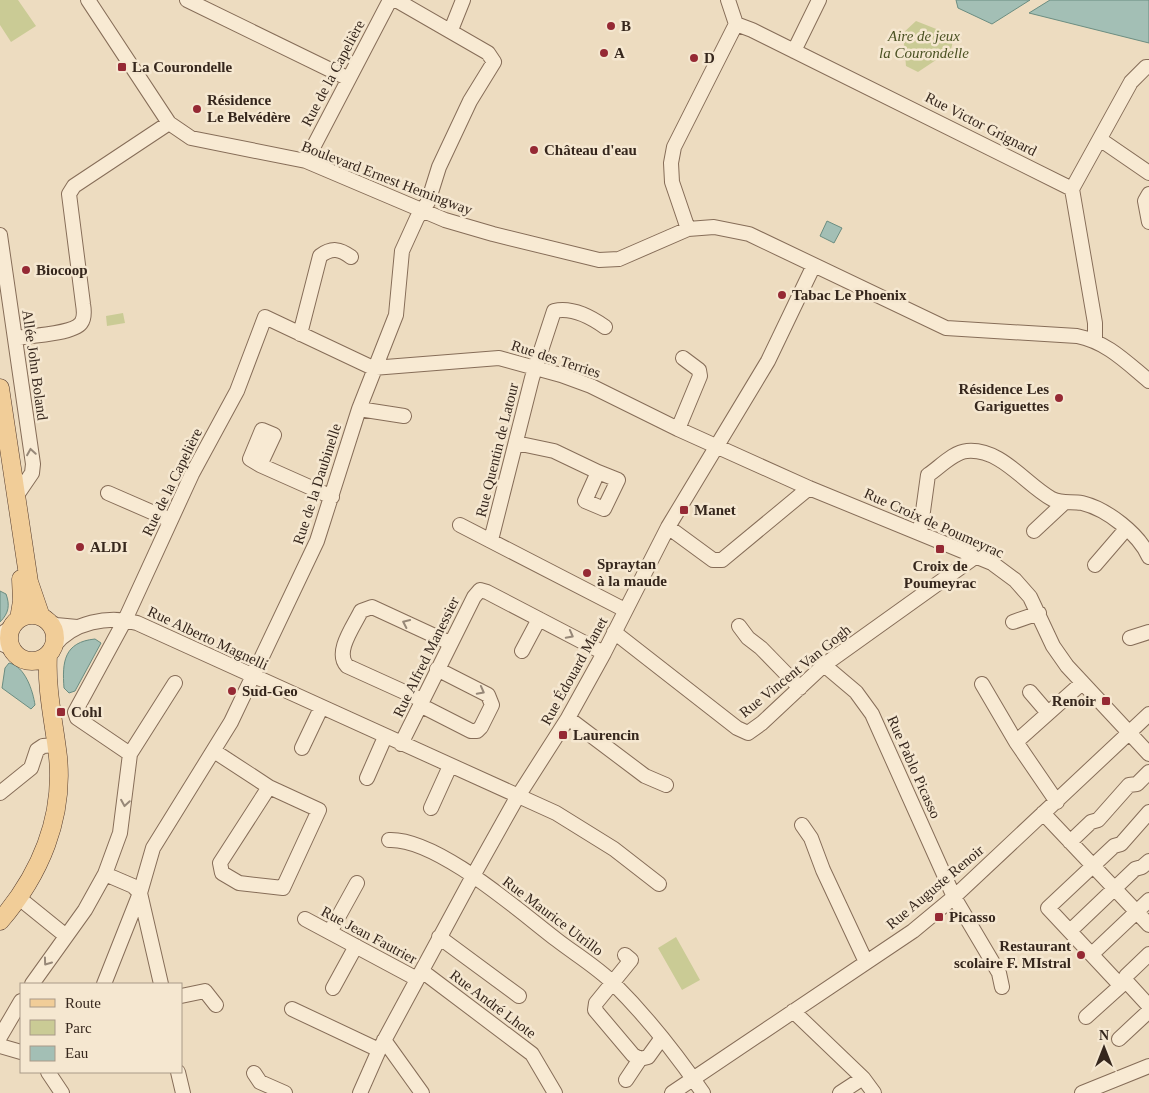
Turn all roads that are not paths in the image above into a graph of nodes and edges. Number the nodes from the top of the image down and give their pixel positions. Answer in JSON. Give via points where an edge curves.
{"nodes":[{"id":1,"x":88,"y":0,"type":"edge"},
{"id":2,"x":187,"y":0,"type":"edge"},
{"id":3,"x":390,"y":0,"type":"edge"},
{"id":4,"x":396,"y":0,"type":"edge"},
{"id":5,"x":464,"y":0,"type":"edge"},
{"id":6,"x":728,"y":0,"type":"edge"},
{"id":7,"x":818,"y":0,"type":"edge"},
{"id":8,"x":736,"y":24,"type":"junction"},
{"id":9,"x":451,"y":30,"type":"junction"},
{"id":10,"x":794,"y":51,"type":"junction"},
{"id":11,"x":1149,"y":67,"type":"edge"},
{"id":12,"x":347,"y":78,"type":"junction"},
{"id":13,"x":169,"y":123,"type":"junction"},
{"id":14,"x":1101,"y":140,"type":"junction"},
{"id":15,"x":306,"y":161,"type":"junction"},
{"id":16,"x":1149,"y":173,"type":"edge"},
{"id":17,"x":1072,"y":188,"type":"junction"},
{"id":18,"x":1149,"y":194,"type":"edge"},
{"id":19,"x":422,"y":211,"type":"junction"},
{"id":20,"x":1149,"y":222,"type":"edge"},
{"id":21,"x":688,"y":229,"type":"junction"},
{"id":22,"x":0,"y":235,"type":"edge"},
{"id":23,"x":351,"y":257,"type":"dead end"},
{"id":24,"x":814,"y":264,"type":"junction"},
{"id":25,"x":605,"y":326,"type":"dead end"},
{"id":26,"x":300,"y":334,"type":"junction"},
{"id":27,"x":15,"y":338,"type":"junction"},
{"id":28,"x":1095,"y":340,"type":"junction"},
{"id":29,"x":683,"y":358,"type":"dead end"},
{"id":30,"x":374,"y":368,"type":"junction"},
{"id":31,"x":536,"y":368,"type":"junction"},
{"id":32,"x":1149,"y":381,"type":"edge"},
{"id":33,"x":0,"y":388,"type":"edge"},
{"id":34,"x":359,"y":409,"type":"junction"},
{"id":35,"x":404,"y":416,"type":"dead end"},
{"id":36,"x":678,"y":429,"type":"junction"},
{"id":37,"x":0,"y":432,"type":"edge"},
{"id":38,"x":516,"y":443,"type":"junction"},
{"id":39,"x":716,"y":445,"type":"junction"},
{"id":40,"x":260,"y":464,"type":"dead end"},
{"id":41,"x":598,"y":472,"type":"dead end"},
{"id":42,"x":809,"y":488,"type":"junction"},
{"id":43,"x":108,"y":493,"type":"dead end"},
{"id":44,"x":17,"y":495,"type":"junction"},
{"id":45,"x":332,"y":497,"type":"junction"},
{"id":46,"x":1065,"y":502,"type":"junction"},
{"id":47,"x":170,"y":520,"type":"junction"},
{"id":48,"x":460,"y":525,"type":"dead end"},
{"id":49,"x":668,"y":527,"type":"junction"},
{"id":50,"x":1126,"y":529,"type":"junction"},
{"id":51,"x":1034,"y":531,"type":"dead end"},
{"id":52,"x":920,"y":533,"type":"junction"},
{"id":53,"x":491,"y":540,"type":"junction"},
{"id":54,"x":975,"y":557,"type":"junction"},
{"id":55,"x":1149,"y":557,"type":"edge"},
{"id":56,"x":1095,"y":565,"type":"dead end"},
{"id":57,"x":625,"y":610,"type":"junction"},
{"id":58,"x":1039,"y":613,"type":"junction"},
{"id":59,"x":44,"y":619,"type":"junction"},
{"id":60,"x":540,"y":619,"type":"junction"},
{"id":61,"x":125,"y":620,"type":"junction"},
{"id":62,"x":1013,"y":622,"type":"dead end"},
{"id":63,"x":739,"y":626,"type":"dead end"},
{"id":64,"x":77,"y":627,"type":"junction"},
{"id":65,"x":614,"y":632,"type":"junction"},
{"id":66,"x":1149,"y":632,"type":"edge"},
{"id":67,"x":9,"y":634,"type":"edge"},
{"id":68,"x":1130,"y":638,"type":"dead end"},
{"id":69,"x":450,"y":643,"type":"junction"},
{"id":70,"x":51,"y":650,"type":"junction"},
{"id":71,"x":522,"y":651,"type":"dead end"},
{"id":72,"x":604,"y":653,"type":"junction"},
{"id":73,"x":31,"y":661,"type":"junction"},
{"id":74,"x":824,"y":665,"type":"junction"},
{"id":75,"x":437,"y":670,"type":"junction"},
{"id":76,"x":252,"y":676,"type":"junction"},
{"id":77,"x":175,"y":683,"type":"dead end"},
{"id":78,"x":1082,"y":683,"type":"junction"},
{"id":79,"x":982,"y":684,"type":"dead end"},
{"id":80,"x":800,"y":688,"type":"junction"},
{"id":81,"x":1030,"y":692,"type":"dead end"},
{"id":82,"x":49,"y":700,"type":"junction"},
{"id":83,"x":421,"y":703,"type":"junction"},
{"id":84,"x":321,"y":708,"type":"junction"},
{"id":85,"x":1048,"y":712,"type":"junction"},
{"id":86,"x":1149,"y":714,"type":"edge"},
{"id":87,"x":568,"y":718,"type":"junction"},
{"id":88,"x":1129,"y":733,"type":"junction"},
{"id":89,"x":385,"y":737,"type":"junction"},
{"id":90,"x":1016,"y":742,"type":"junction"},
{"id":91,"x":401,"y":744,"type":"junction"},
{"id":92,"x":56,"y":745,"type":"junction"},
{"id":93,"x":302,"y":748,"type":"dead end"},
{"id":94,"x":214,"y":750,"type":"junction"},
{"id":95,"x":130,"y":754,"type":"junction"},
{"id":96,"x":1149,"y":754,"type":"edge"},
{"id":97,"x":450,"y":766,"type":"junction"},
{"id":98,"x":1149,"y":772,"type":"edge"},
{"id":99,"x":367,"y":778,"type":"dead end"},
{"id":100,"x":666,"y":785,"type":"dead end"},
{"id":101,"x":2,"y":787,"type":"edge"},
{"id":102,"x":269,"y":787,"type":"junction"},
{"id":103,"x":518,"y":796,"type":"junction"},
{"id":104,"x":1056,"y":802,"type":"junction"},
{"id":105,"x":432,"y":808,"type":"dead end"},
{"id":106,"x":1149,"y":812,"type":"edge"},
{"id":107,"x":1043,"y":813,"type":"junction"},
{"id":108,"x":802,"y":825,"type":"dead end"},
{"id":109,"x":389,"y":840,"type":"dead end"},
{"id":110,"x":1070,"y":842,"type":"junction"},
{"id":111,"x":1149,"y":861,"type":"edge"},
{"id":112,"x":1093,"y":866,"type":"junction"},
{"id":113,"x":105,"y":874,"type":"junction"},
{"id":114,"x":473,"y":876,"type":"junction"},
{"id":115,"x":357,"y":883,"type":"dead end"},
{"id":116,"x":659,"y":884,"type":"dead end"},
{"id":117,"x":1114,"y":888,"type":"junction"},
{"id":118,"x":140,"y":894,"type":"junction"},
{"id":119,"x":954,"y":897,"type":"junction"},
{"id":120,"x":18,"y":898,"type":"junction"},
{"id":121,"x":1149,"y":900,"type":"edge"},
{"id":122,"x":1137,"y":912,"type":"junction"},
{"id":123,"x":305,"y":919,"type":"dead end"},
{"id":124,"x":0,"y":920,"type":"edge"},
{"id":125,"x":147,"y":925,"type":"junction"},
{"id":126,"x":1149,"y":925,"type":"edge"},
{"id":127,"x":1070,"y":931,"type":"junction"},
{"id":128,"x":124,"y":932,"type":"junction"},
{"id":129,"x":330,"y":932,"type":"junction"},
{"id":130,"x":66,"y":936,"type":"junction"},
{"id":131,"x":439,"y":938,"type":"junction"},
{"id":132,"x":356,"y":946,"type":"junction"},
{"id":133,"x":1092,"y":954,"type":"junction"},
{"id":134,"x":1149,"y":954,"type":"edge"},
{"id":135,"x":625,"y":955,"type":"dead end"},
{"id":136,"x":866,"y":962,"type":"junction"},
{"id":137,"x":419,"y":975,"type":"junction"},
{"id":138,"x":33,"y":983,"type":"edge"},
{"id":139,"x":104,"y":983,"type":"edge"},
{"id":140,"x":161,"y":983,"type":"edge"},
{"id":141,"x":613,"y":983,"type":"junction"},
{"id":142,"x":1123,"y":983,"type":"junction"},
{"id":143,"x":1002,"y":987,"type":"dead end"},
{"id":144,"x":333,"y":988,"type":"dead end"},
{"id":145,"x":182,"y":996,"type":"edge"},
{"id":146,"x":519,"y":996,"type":"dead end"},
{"id":147,"x":20,"y":1003,"type":"edge"},
{"id":148,"x":216,"y":1005,"type":"dead end"},
{"id":149,"x":1149,"y":1006,"type":"edge"},
{"id":150,"x":292,"y":1009,"type":"dead end"},
{"id":151,"x":793,"y":1011,"type":"junction"},
{"id":152,"x":1149,"y":1011,"type":"edge"},
{"id":153,"x":1086,"y":1017,"type":"dead end"},
{"id":154,"x":0,"y":1037,"type":"edge"},
{"id":155,"x":661,"y":1038,"type":"junction"},
{"id":156,"x":1119,"y":1039,"type":"dead end"},
{"id":157,"x":382,"y":1045,"type":"junction"},
{"id":158,"x":0,"y":1046,"type":"edge"},
{"id":159,"x":20,"y":1052,"type":"edge"},
{"id":160,"x":640,"y":1059,"type":"junction"},
{"id":161,"x":1149,"y":1066,"type":"edge"},
{"id":162,"x":49,"y":1073,"type":"edge"},
{"id":163,"x":178,"y":1073,"type":"edge"},
{"id":164,"x":254,"y":1073,"type":"dead end"},
{"id":165,"x":693,"y":1078,"type":"junction"},
{"id":166,"x":862,"y":1078,"type":"junction"},
{"id":167,"x":626,"y":1080,"type":"dead end"},
{"id":168,"x":62,"y":1093,"type":"edge"},
{"id":169,"x":183,"y":1093,"type":"edge"},
{"id":170,"x":285,"y":1093,"type":"edge"},
{"id":171,"x":360,"y":1093,"type":"edge"},
{"id":172,"x":422,"y":1093,"type":"edge"},
{"id":173,"x":555,"y":1093,"type":"edge"},
{"id":174,"x":672,"y":1093,"type":"edge"},
{"id":175,"x":703,"y":1093,"type":"edge"},
{"id":176,"x":840,"y":1093,"type":"edge"},
{"id":177,"x":874,"y":1093,"type":"edge"},
{"id":178,"x":1082,"y":1093,"type":"edge"}],
"edges":[{"from":1,"to":13,"type":"street","name":"Boulevard Ernest Hemingway"},
{"from":2,"to":12,"type":"street"},
{"from":3,"to":12,"type":"street","name":"Rue de la Capelière"},
{"from":4,"to":9,"type":"street"},
{"from":5,"to":9,"type":"street"},
{"from":6,"to":8,"type":"street"},
{"from":7,"to":10,"type":"street"},
{"from":8,"to":10,"type":"street","name":"Rue Victor Grignard"},
{"from":8,"to":21,"type":"street","via":[[674,147],[672,182]]},
{"from":9,"to":19,"type":"street","name":"Rue de la Daubinelle","via":[[488,53],[494,62],[470,102]]},
{"from":10,"to":17,"type":"street","name":"Rue Victor Grignard"},
{"from":11,"to":14,"type":"street","via":[[1131,82]]},
{"from":12,"to":15,"type":"street","name":"Rue de la Capelière"},
{"from":13,"to":15,"type":"street","name":"Boulevard Ernest Hemingway","via":[[198,140]]},
{"from":13,"to":27,"type":"street","via":[[74,186],[69,194],[84,304],[81,323],[73,329]]},
{"from":14,"to":16,"type":"street"},
{"from":14,"to":17,"type":"street"},
{"from":15,"to":19,"type":"street","name":"Boulevard Ernest Hemingway"},
{"from":17,"to":28,"type":"street","via":[[1095,323]]},
{"from":18,"to":20,"type":"street","via":[[1145,201]]},
{"from":19,"to":21,"type":"street","name":"Boulevard Ernest Hemingway","via":[[493,234],[599,260],[619,260]]},
{"from":19,"to":30,"type":"street","name":"Rue de la Daubinelle","via":[[402,251],[396,315]]},
{"from":21,"to":24,"type":"street","name":"Boulevard Ernest Hemingway","via":[[714,227],[749,234]]},
{"from":22,"to":27,"type":"street","name":"Allée John Boland"},
{"from":23,"to":26,"type":"street","via":[[336,249],[327,250],[320,256]]},
{"from":24,"to":28,"type":"street","name":"Boulevard Ernest Hemingway","via":[[946,328],[1077,336]]},
{"from":24,"to":39,"type":"street","name":"Rue Édouard Manet","via":[[768,361]]},
{"from":25,"to":31,"type":"street","name":"Rue Quentin de Latour","via":[[591,317],[562,309],[554,311]]},
{"from":26,"to":30,"type":"street"},
{"from":26,"to":47,"type":"street","name":"Rue de la Capelière","via":[[265,317],[237,391]]},
{"from":44,"to":27,"type":"street","name":"Allée John Boland","one_way":true,"via":[[32,473],[33,464]]},
{"from":28,"to":32,"type":"street","name":"Boulevard Ernest Hemingway","via":[[1108,346]]},
{"from":29,"to":36,"type":"street","via":[[698,370],[700,376]]},
{"from":30,"to":31,"type":"street","name":"Rue des Terries","via":[[499,358]]},
{"from":30,"to":34,"type":"street","name":"Rue de la Daubinelle"},
{"from":31,"to":36,"type":"street","name":"Rue des Terries","via":[[591,386]]},
{"from":31,"to":38,"type":"street","name":"Rue Quentin de Latour"},
{"from":33,"to":44,"type":"main road"},
{"from":34,"to":35,"type":"street"},
{"from":34,"to":45,"type":"street","name":"Rue de la Daubinelle"},
{"from":36,"to":39,"type":"street","name":"Rue des Terries"},
{"from":37,"to":67,"type":"main road","via":[[22,584]]},
{"from":38,"to":41,"type":"street","via":[[554,451]]},
{"from":38,"to":53,"type":"street","name":"Rue Quentin de Latour"},
{"from":39,"to":42,"type":"street","name":"Rue Croix de Poumeyrac"},
{"from":39,"to":49,"type":"street","name":"Rue Édouard Manet"},
{"from":40,"to":45,"type":"street"},
{"from":42,"to":49,"type":"street","via":[[722,560],[713,560]]},
{"from":42,"to":52,"type":"street","name":"Rue Croix de Poumeyrac"},
{"from":43,"to":47,"type":"street"},
{"from":44,"to":59,"type":"main road","via":[[29,582]]},
{"from":45,"to":76,"type":"street","name":"Rue de la Daubinelle","via":[[317,542]]},
{"from":46,"to":50,"type":"street","via":[[1082,503],[1102,511]]},
{"from":46,"to":51,"type":"street"},
{"from":46,"to":52,"type":"street","via":[[1053,499],[992,456],[966,451],[928,475]]},
{"from":47,"to":61,"type":"street","name":"Rue de la Capelière"},
{"from":48,"to":53,"type":"street","name":"Rue Quentin de Latour"},
{"from":49,"to":57,"type":"street","name":"Rue Édouard Manet"},
{"from":50,"to":55,"type":"street","via":[[1144,545]]},
{"from":50,"to":56,"type":"street"},
{"from":52,"to":54,"type":"street","name":"Rue Croix de Poumeyrac"},
{"from":53,"to":57,"type":"street","name":"Rue Quentin de Latour"},
{"from":54,"to":58,"type":"street","name":"Rue Croix de Poumeyrac","via":[[992,563],[1015,580]]},
{"from":54,"to":74,"type":"street","name":"Rue Vincent Van Gogh"},
{"from":57,"to":65,"type":"street","name":"Rue Édouard Manet"},
{"from":58,"to":62,"type":"street"},
{"from":58,"to":78,"type":"street","name":"Rue Croix de Poumeyrac","via":[[1060,657]]},
{"from":59,"to":64,"type":"street","via":[[56,625]]},
{"from":59,"to":67,"type":"main road","via":[[26,616]]},
{"from":59,"to":70,"type":"main road","via":[[55,632]]},
{"from":60,"to":69,"type":"street","name":"Rue Alfred Manessier","via":[[480,590]]},
{"from":60,"to":71,"type":"street"},
{"from":60,"to":72,"type":"street","name":"Rue Alfred Manessier","one_way":true},
{"from":61,"to":64,"type":"street","name":"Rue Alberto Magnelli"},
{"from":61,"to":76,"type":"street","name":"Rue Alberto Magnelli"},
{"from":61,"to":95,"type":"street","name":"Rue de la Capelière","via":[[75,712],[77,718]]},
{"from":63,"to":80,"type":"street"},
{"from":64,"to":70,"type":"street","via":[[60,638]]},
{"from":65,"to":72,"type":"street","name":"Rue Édouard Manet"},
{"from":65,"to":80,"type":"street","name":"Rue Vincent Van Gogh","via":[[737,728],[748,733]]},
{"from":66,"to":68,"type":"street"},
{"from":67,"to":73,"type":"main road","via":[[19,657]]},
{"from":69,"to":75,"type":"street","name":"Rue Alfred Manessier"},
{"from":69,"to":83,"type":"street","one_way":true,"via":[[372,607],[360,612],[342,653],[342,661],[346,666]]},
{"from":70,"to":73,"type":"main road","via":[[43,658]]},
{"from":70,"to":82,"type":"main road"},
{"from":72,"to":87,"type":"street","name":"Rue Édouard Manet"},
{"from":73,"to":82,"type":"main road"},
{"from":74,"to":80,"type":"street","name":"Rue Vincent Van Gogh"},
{"from":74,"to":119,"type":"street","name":"Rue Pablo Picasso","via":[[856,692],[872,714]]},
{"from":75,"to":83,"type":"street","name":"Rue Alfred Manessier"},
{"from":75,"to":83,"type":"street","one_way":true,"via":[[488,694],[492,705],[482,727],[471,731]]},
{"from":76,"to":84,"type":"street","name":"Rue Alberto Magnelli"},
{"from":76,"to":94,"type":"street","name":"Rue de la Daubinelle"},
{"from":77,"to":95,"type":"street"},
{"from":78,"to":85,"type":"street"},
{"from":78,"to":88,"type":"street","name":"Rue Croix de Poumeyrac"},
{"from":79,"to":90,"type":"street"},
{"from":81,"to":85,"type":"street"},
{"from":82,"to":92,"type":"main road"},
{"from":83,"to":91,"type":"street","name":"Rue Alfred Manessier"},
{"from":84,"to":89,"type":"street","name":"Rue Alberto Magnelli"},
{"from":84,"to":93,"type":"street"},
{"from":85,"to":90,"type":"street"},
{"from":86,"to":88,"type":"street","name":"Rue Auguste Renoir"},
{"from":87,"to":100,"type":"street","via":[[645,776]]},
{"from":87,"to":103,"type":"street","name":"Rue Édouard Manet"},
{"from":88,"to":96,"type":"street","name":"Rue Croix de Poumeyrac"},
{"from":88,"to":104,"type":"street","name":"Rue Auguste Renoir"},
{"from":89,"to":91,"type":"street","name":"Rue Alberto Magnelli"},
{"from":89,"to":99,"type":"street"},
{"from":90,"to":104,"type":"street"},
{"from":91,"to":97,"type":"street","name":"Rue Alberto Magnelli"},
{"from":92,"to":101,"type":"street","via":[[37,750],[31,768]]},
{"from":92,"to":120,"type":"main road","via":[[57,806],[44,851]]},
{"from":94,"to":102,"type":"street"},
{"from":94,"to":118,"type":"street","name":"Rue de la Daubinelle","via":[[153,848]]},
{"from":95,"to":113,"type":"street","one_way":true,"via":[[120,833]]},
{"from":97,"to":103,"type":"street","name":"Rue Alberto Magnelli"},
{"from":97,"to":105,"type":"street"},
{"from":98,"to":110,"type":"street","via":[[1137,784],[1129,785],[1098,820],[1091,822]]},
{"from":102,"to":102,"type":"street","via":[[220,863],[222,873],[239,883],[283,888],[319,810]]},
{"from":103,"to":114,"type":"street","name":"Rue Édouard Manet"},
{"from":103,"to":116,"type":"street","name":"Rue Alberto Magnelli","via":[[575,824]]},
{"from":104,"to":107,"type":"street","name":"Rue Auguste Renoir"},
{"from":106,"to":112,"type":"street","via":[[1121,844],[1114,846]]},
{"from":107,"to":110,"type":"street"},
{"from":107,"to":119,"type":"street","name":"Rue Auguste Renoir"},
{"from":108,"to":136,"type":"street","via":[[811,838]]},
{"from":109,"to":114,"type":"street","name":"Rue Maurice Utrillo","via":[[400,839],[435,854]]},
{"from":110,"to":112,"type":"street"},
{"from":111,"to":117,"type":"street"},
{"from":112,"to":117,"type":"street"},
{"from":112,"to":127,"type":"street","via":[[1048,908]]},
{"from":113,"to":118,"type":"street","via":[[133,886]]},
{"from":113,"to":130,"type":"street"},
{"from":114,"to":131,"type":"street","name":"Rue Édouard Manet"},
{"from":114,"to":141,"type":"street","name":"Rue Maurice Utrillo"},
{"from":115,"to":129,"type":"street"},
{"from":117,"to":122,"type":"street"},
{"from":117,"to":127,"type":"street"},
{"from":118,"to":125,"type":"street"},
{"from":118,"to":128,"type":"street","name":"Rue de la Daubinelle"},
{"from":119,"to":136,"type":"street","name":"Rue Auguste Renoir","via":[[913,931]]},
{"from":119,"to":143,"type":"street","name":"Rue Pablo Picasso","via":[[999,973]]},
{"from":120,"to":124,"type":"main road"},
{"from":120,"to":130,"type":"street"},
{"from":121,"to":122,"type":"street"},
{"from":122,"to":126,"type":"street"},
{"from":122,"to":133,"type":"street"},
{"from":123,"to":129,"type":"street","name":"Rue Jean Fautrier"},
{"from":125,"to":128,"type":"street"},
{"from":125,"to":140,"type":"street"},
{"from":127,"to":133,"type":"street"},
{"from":128,"to":139,"type":"street","name":"Rue de la Daubinelle"},
{"from":129,"to":132,"type":"street","name":"Rue Jean Fautrier"},
{"from":130,"to":138,"type":"street","one_way":true},
{"from":131,"to":137,"type":"street","name":"Rue Édouard Manet"},
{"from":131,"to":146,"type":"street"},
{"from":132,"to":137,"type":"street","name":"Rue Jean Fautrier"},
{"from":132,"to":144,"type":"street"},
{"from":133,"to":142,"type":"street"},
{"from":134,"to":142,"type":"street"},
{"from":135,"to":141,"type":"street","name":"Rue Maurice Utrillo","via":[[632,960]]},
{"from":136,"to":151,"type":"street","name":"Rue Auguste Renoir"},
{"from":137,"to":157,"type":"street","name":"Rue Édouard Manet"},
{"from":137,"to":173,"type":"street","name":"Rue André Lhote","via":[[532,1054]]},
{"from":141,"to":155,"type":"street","name":"Rue Maurice Utrillo"},
{"from":141,"to":160,"type":"street","via":[[596,1003],[595,1010]]},
{"from":142,"to":149,"type":"street"},
{"from":142,"to":153,"type":"street"},
{"from":145,"to":148,"type":"street","via":[[205,991]]},
{"from":147,"to":154,"type":"street"},
{"from":150,"to":157,"type":"street"},
{"from":151,"to":165,"type":"street","name":"Rue Auguste Renoir"},
{"from":151,"to":166,"type":"street"},
{"from":152,"to":156,"type":"street"},
{"from":155,"to":160,"type":"street","via":[[648,1056]]},
{"from":155,"to":165,"type":"street","name":"Rue Maurice Utrillo"},
{"from":157,"to":171,"type":"street","name":"Rue Édouard Manet"},
{"from":157,"to":172,"type":"street"},
{"from":158,"to":159,"type":"street"},
{"from":160,"to":167,"type":"street"},
{"from":161,"to":178,"type":"street"},
{"from":162,"to":168,"type":"street"},
{"from":163,"to":169,"type":"street"},
{"from":164,"to":170,"type":"street","via":[[260,1082]]},
{"from":165,"to":174,"type":"street","name":"Rue Auguste Renoir"},
{"from":165,"to":175,"type":"street","name":"Rue Maurice Utrillo"},
{"from":166,"to":176,"type":"street"},
{"from":166,"to":177,"type":"street"}]}
